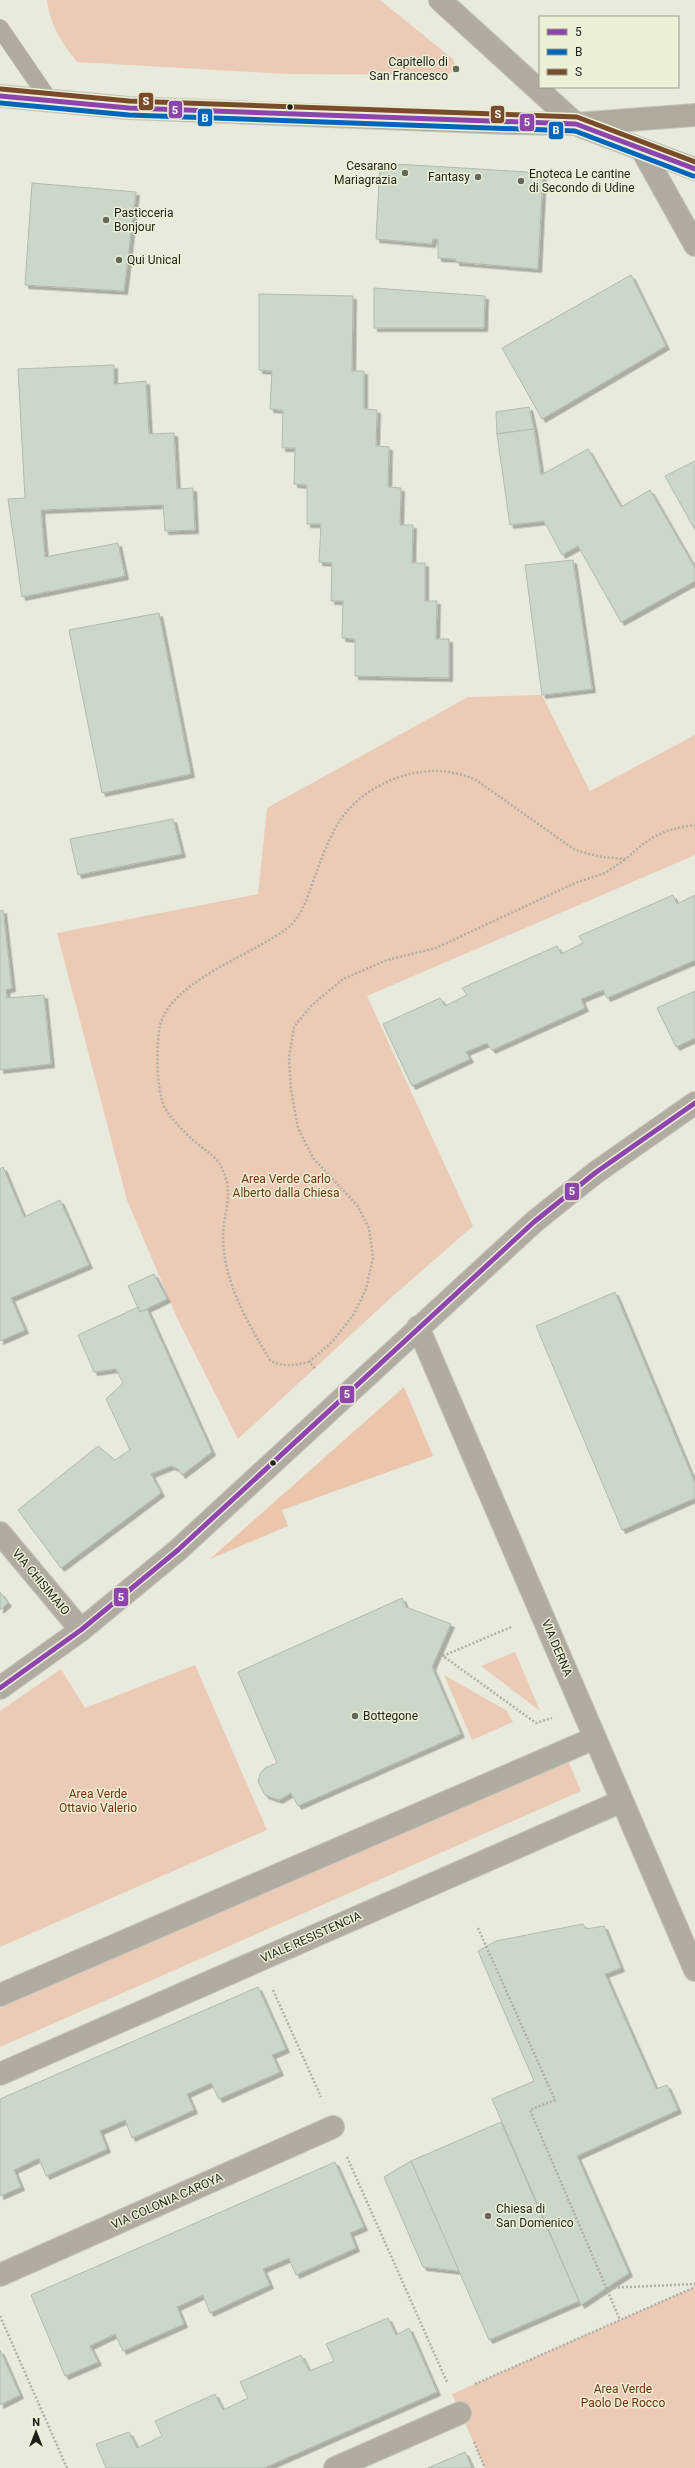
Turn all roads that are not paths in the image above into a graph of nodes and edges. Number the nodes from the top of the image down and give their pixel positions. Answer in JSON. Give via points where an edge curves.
{"nodes":[{"id":1,"x":440,"y":0,"type":"edge"},
{"id":2,"x":0,"y":28,"type":"edge"},
{"id":3,"x":0,"y":96,"type":"edge"},
{"id":4,"x":50,"y":102,"type":"junction"},
{"id":5,"x":695,"y":116,"type":"edge"},
{"id":6,"x":576,"y":124,"type":"junction"},
{"id":7,"x":642,"y":150,"type":"junction"},
{"id":8,"x":695,"y":169,"type":"edge"},
{"id":9,"x":695,"y":245,"type":"edge"},
{"id":10,"x":695,"y":1103,"type":"edge"},
{"id":11,"x":418,"y":1327,"type":"junction"},
{"id":12,"x":0,"y":1533,"type":"edge"},
{"id":13,"x":81,"y":1630,"type":"junction"},
{"id":14,"x":0,"y":1688,"type":"edge"},
{"id":15,"x":595,"y":1738,"type":"junction"},
{"id":16,"x":622,"y":1801,"type":"junction"},
{"id":17,"x":695,"y":1970,"type":"edge"},
{"id":18,"x":0,"y":1995,"type":"edge"},
{"id":19,"x":0,"y":2074,"type":"edge"},
{"id":20,"x":333,"y":2127,"type":"road end"},
{"id":21,"x":0,"y":2275,"type":"edge"},
{"id":22,"x":456,"y":2403,"type":"road end"},
{"id":23,"x":335,"y":2468,"type":"edge"}],
"edges":[{"from":1,"to":6,"type":"street"},
{"from":2,"to":4,"type":"lane"},
{"from":3,"to":4,"type":"main road"},
{"from":4,"to":6,"type":"main road","via":[[211,111]]},
{"from":5,"to":6,"type":"main road"},
{"from":6,"to":7,"type":"main road"},
{"from":7,"to":8,"type":"main road"},
{"from":7,"to":9,"type":"street"},
{"from":10,"to":11,"type":"street","via":[[595,1173],[534,1222]]},
{"from":11,"to":13,"type":"street","via":[[178,1550]]},
{"from":11,"to":15,"type":"street","name":"VIA DERNA"},
{"from":12,"to":13,"type":"street","name":"VIA CHISIMAIO"},
{"from":13,"to":14,"type":"street"},
{"from":15,"to":16,"type":"street","name":"VIA DERNA"},
{"from":15,"to":18,"type":"street"},
{"from":16,"to":17,"type":"street","name":"VIA DERNA"},
{"from":16,"to":19,"type":"street","name":"VIALE RESISTENCIA"},
{"from":20,"to":21,"type":"street","name":"VIA COLONIA CAROYA"},
{"from":22,"to":23,"type":"street"}]}
